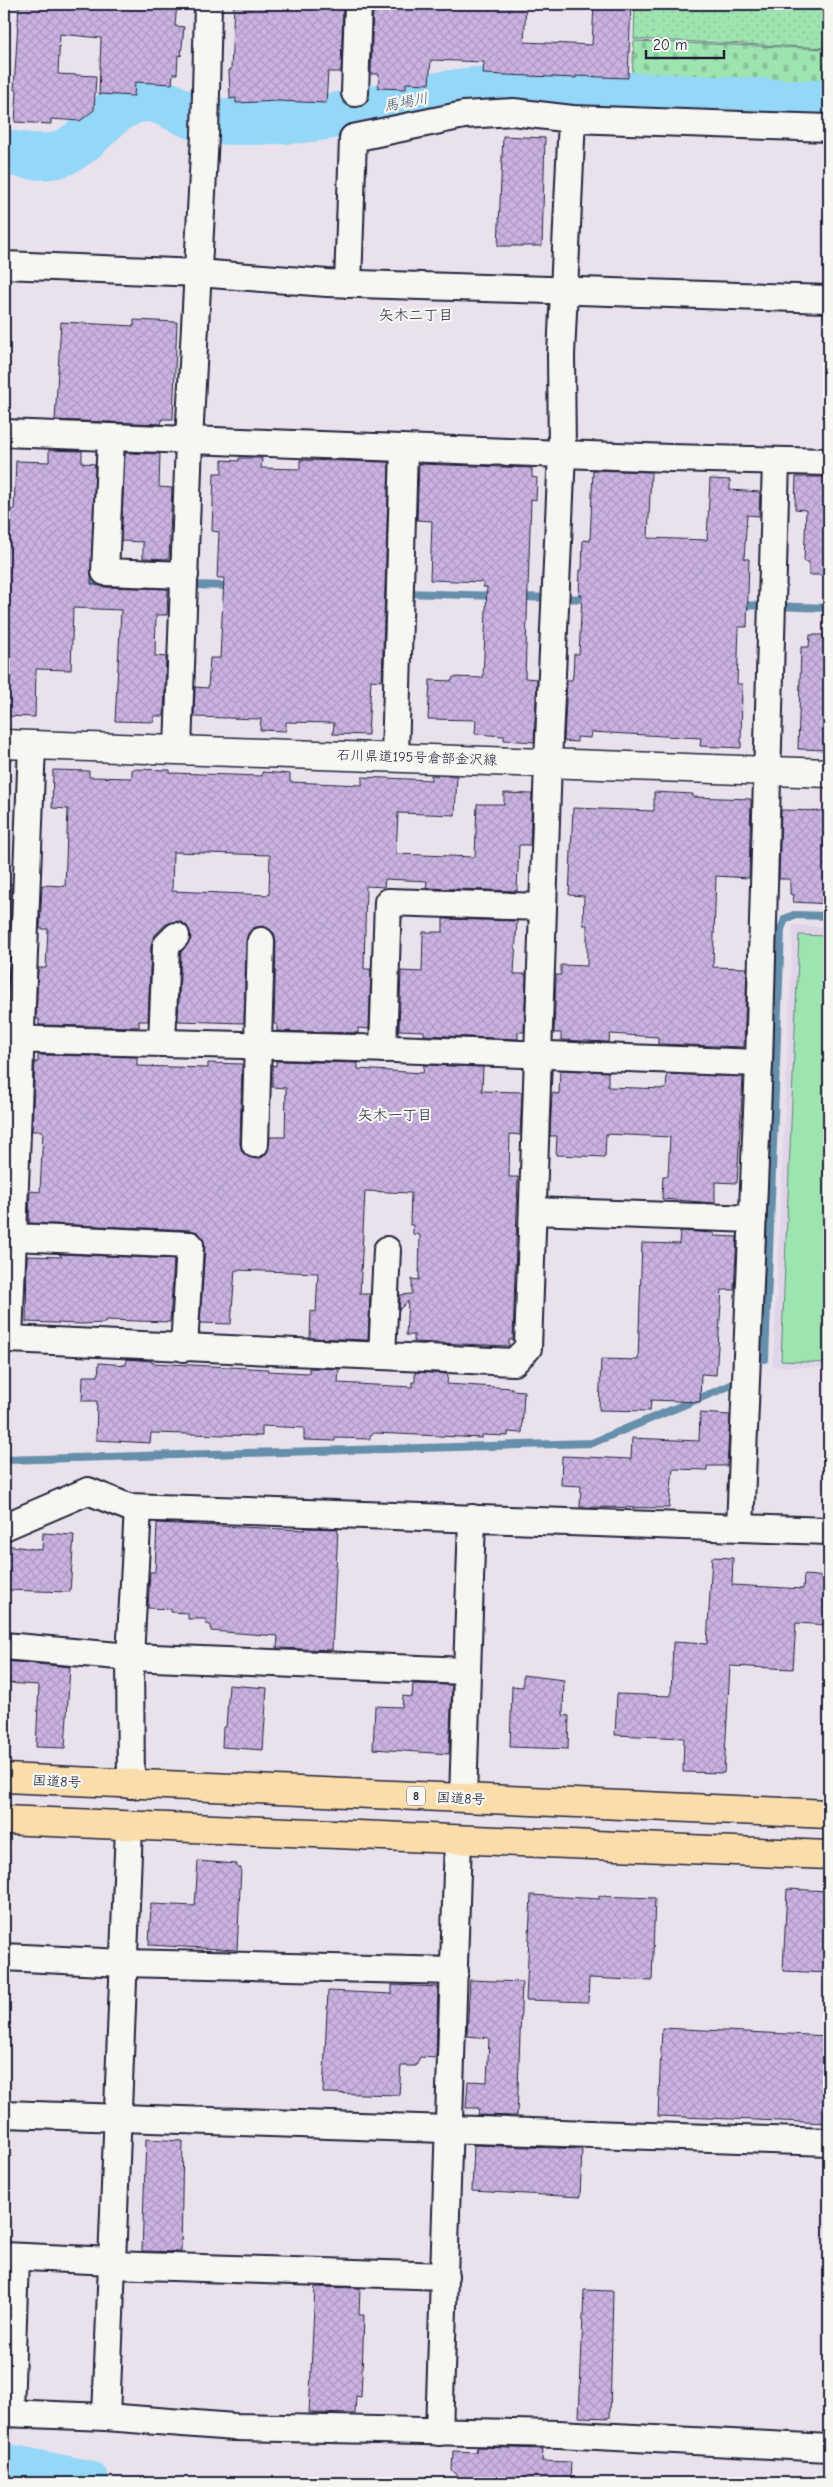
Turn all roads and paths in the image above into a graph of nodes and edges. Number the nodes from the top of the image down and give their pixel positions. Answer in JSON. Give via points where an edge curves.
{"nodes":[{"id":1,"x":208,"y":4,"type":"edge"},
{"id":2,"x":358,"y":4,"type":"edge"},
{"id":3,"x":355,"y":93,"type":"dead end"},
{"id":4,"x":572,"y":119,"type":"junction"},
{"id":5,"x":829,"y":128,"type":"edge"},
{"id":6,"x":4,"y":266,"type":"edge"},
{"id":7,"x":198,"y":273,"type":"junction"},
{"id":8,"x":348,"y":284,"type":"junction"},
{"id":9,"x":563,"y":292,"type":"junction"},
{"id":10,"x":829,"y":299,"type":"edge"},
{"id":11,"x":4,"y":434,"type":"edge"},
{"id":12,"x":111,"y":438,"type":"junction"},
{"id":13,"x":189,"y":441,"type":"junction"},
{"id":14,"x":404,"y":449,"type":"junction"},
{"id":15,"x":562,"y":453,"type":"junction"},
{"id":16,"x":776,"y":461,"type":"junction"},
{"id":17,"x":829,"y":462,"type":"edge"},
{"id":18,"x":185,"y":581,"type":"junction"},
{"id":19,"x":4,"y":744,"type":"edge"},
{"id":20,"x":32,"y":745,"type":"junction"},
{"id":21,"x":178,"y":749,"type":"junction"},
{"id":22,"x":396,"y":756,"type":"junction"},
{"id":23,"x":548,"y":762,"type":"junction"},
{"id":24,"x":768,"y":771,"type":"junction"},
{"id":25,"x":829,"y":772,"type":"edge"},
{"id":26,"x":543,"y":907,"type":"junction"},
{"id":27,"x":176,"y":936,"type":"dead end"},
{"id":28,"x":261,"y":942,"type":"dead end"},
{"id":29,"x":13,"y":1040,"type":"edge"},
{"id":30,"x":162,"y":1043,"type":"junction"},
{"id":31,"x":258,"y":1046,"type":"junction"},
{"id":32,"x":383,"y":1049,"type":"junction"},
{"id":33,"x":538,"y":1054,"type":"junction"},
{"id":34,"x":759,"y":1063,"type":"junction"},
{"id":35,"x":255,"y":1144,"type":"dead end"},
{"id":36,"x":533,"y":1211,"type":"junction"},
{"id":37,"x":753,"y":1220,"type":"junction"},
{"id":38,"x":14,"y":1237,"type":"junction"},
{"id":39,"x":387,"y":1250,"type":"dead end"},
{"id":40,"x":6,"y":1339,"type":"edge"},
{"id":41,"x":184,"y":1348,"type":"junction"},
{"id":42,"x":382,"y":1356,"type":"junction"},
{"id":43,"x":138,"y":1508,"type":"junction"},
{"id":44,"x":472,"y":1518,"type":"junction"},
{"id":45,"x":4,"y":1527,"type":"edge"},
{"id":46,"x":740,"y":1527,"type":"junction"},
{"id":47,"x":829,"y":1531,"type":"edge"},
{"id":48,"x":4,"y":1646,"type":"edge"},
{"id":49,"x":130,"y":1657,"type":"junction"},
{"id":50,"x":467,"y":1671,"type":"junction"},
{"id":51,"x":4,"y":1778,"type":"edge"},
{"id":52,"x":131,"y":1785,"type":"junction"},
{"id":53,"x":464,"y":1798,"type":"junction"},
{"id":54,"x":829,"y":1814,"type":"edge"},
{"id":55,"x":4,"y":1820,"type":"edge"},
{"id":56,"x":129,"y":1827,"type":"junction"},
{"id":57,"x":458,"y":1840,"type":"junction"},
{"id":58,"x":829,"y":1855,"type":"edge"},
{"id":59,"x":4,"y":1957,"type":"edge"},
{"id":60,"x":122,"y":1963,"type":"junction"},
{"id":61,"x":455,"y":1972,"type":"junction"},
{"id":62,"x":4,"y":2114,"type":"edge"},
{"id":63,"x":117,"y":2118,"type":"junction"},
{"id":64,"x":450,"y":2128,"type":"junction"},
{"id":65,"x":829,"y":2142,"type":"edge"},
{"id":66,"x":9,"y":2257,"type":"edge"},
{"id":67,"x":112,"y":2263,"type":"junction"},
{"id":68,"x":444,"y":2276,"type":"junction"},
{"id":69,"x":7,"y":2413,"type":"edge"},
{"id":70,"x":106,"y":2417,"type":"junction"},
{"id":71,"x":439,"y":2432,"type":"junction"},
{"id":72,"x":829,"y":2448,"type":"edge"}],
"edges":[{"from":1,"to":7,"type":"street"},
{"from":2,"to":3,"type":"street"},
{"from":4,"to":5,"type":"street"},
{"from":4,"to":8,"type":"street","via":[[513,112],[464,115],[353,138]]},
{"from":4,"to":9,"type":"street"},
{"from":6,"to":7,"type":"street"},
{"from":7,"to":8,"type":"street"},
{"from":7,"to":13,"type":"street"},
{"from":8,"to":9,"type":"street"},
{"from":9,"to":10,"type":"street"},
{"from":9,"to":15,"type":"street"},
{"from":11,"to":12,"type":"street"},
{"from":12,"to":13,"type":"street"},
{"from":12,"to":18,"type":"street","via":[[105,572]]},
{"from":13,"to":14,"type":"street"},
{"from":13,"to":18,"type":"street"},
{"from":14,"to":15,"type":"street"},
{"from":14,"to":22,"type":"street"},
{"from":15,"to":16,"type":"street"},
{"from":15,"to":23,"type":"street"},
{"from":16,"to":17,"type":"street"},
{"from":16,"to":24,"type":"street"},
{"from":18,"to":21,"type":"street"},
{"from":19,"to":20,"type":"main road","name":"石川県道195号倉部金沢線"},
{"from":20,"to":21,"type":"main road","name":"石川県道195号倉部金沢線"},
{"from":20,"to":29,"type":"street"},
{"from":21,"to":22,"type":"main road","name":"石川県道195号倉部金沢線"},
{"from":22,"to":23,"type":"main road","name":"石川県道195号倉部金沢線"},
{"from":23,"to":24,"type":"main road","name":"石川県道195号倉部金沢線"},
{"from":23,"to":26,"type":"street"},
{"from":24,"to":25,"type":"main road","name":"石川県道195号倉部金沢線"},
{"from":24,"to":34,"type":"street"},
{"from":26,"to":32,"type":"street","via":[[388,902]]},
{"from":26,"to":33,"type":"street"},
{"from":27,"to":30,"type":"street","via":[[166,946]]},
{"from":28,"to":31,"type":"street"},
{"from":29,"to":30,"type":"street"},
{"from":29,"to":38,"type":"street"},
{"from":30,"to":31,"type":"street"},
{"from":31,"to":32,"type":"street"},
{"from":31,"to":35,"type":"street"},
{"from":32,"to":33,"type":"street"},
{"from":33,"to":34,"type":"street"},
{"from":33,"to":36,"type":"street"},
{"from":34,"to":37,"type":"street"},
{"from":36,"to":37,"type":"street"},
{"from":36,"to":42,"type":"street","via":[[528,1348],[514,1362]]},
{"from":37,"to":46,"type":"street"},
{"from":38,"to":40,"type":"street"},
{"from":38,"to":41,"type":"street","via":[[190,1245]]},
{"from":39,"to":42,"type":"street"},
{"from":40,"to":41,"type":"street"},
{"from":41,"to":42,"type":"street"},
{"from":43,"to":44,"type":"street"},
{"from":43,"to":45,"type":"street","via":[[88,1492]]},
{"from":43,"to":49,"type":"street"},
{"from":44,"to":46,"type":"street"},
{"from":44,"to":50,"type":"street"},
{"from":46,"to":47,"type":"street"},
{"from":48,"to":49,"type":"street"},
{"from":49,"to":50,"type":"street"},
{"from":49,"to":52,"type":"street"},
{"from":50,"to":53,"type":"street"},
{"from":51,"to":52,"type":"highway","name":"国道8号","number":"8"},
{"from":52,"to":53,"type":"highway","name":"国道8号","number":"8"},
{"from":53,"to":54,"type":"highway","name":"国道8号","number":"8"},
{"from":55,"to":56,"type":"highway"},
{"from":56,"to":57,"type":"highway"},
{"from":56,"to":60,"type":"street"},
{"from":57,"to":58,"type":"highway"},
{"from":57,"to":61,"type":"street"},
{"from":59,"to":60,"type":"street"},
{"from":60,"to":61,"type":"street"},
{"from":60,"to":63,"type":"street"},
{"from":61,"to":64,"type":"street"},
{"from":62,"to":63,"type":"street"},
{"from":63,"to":64,"type":"street"},
{"from":63,"to":67,"type":"street"},
{"from":64,"to":65,"type":"street"},
{"from":64,"to":68,"type":"street"},
{"from":66,"to":67,"type":"street"},
{"from":66,"to":69,"type":"street"},
{"from":67,"to":68,"type":"street"},
{"from":67,"to":70,"type":"street"},
{"from":68,"to":71,"type":"street"},
{"from":69,"to":70,"type":"street"},
{"from":70,"to":71,"type":"street","via":[[234,2426]]},
{"from":71,"to":72,"type":"street","via":[[558,2434]]}]}
